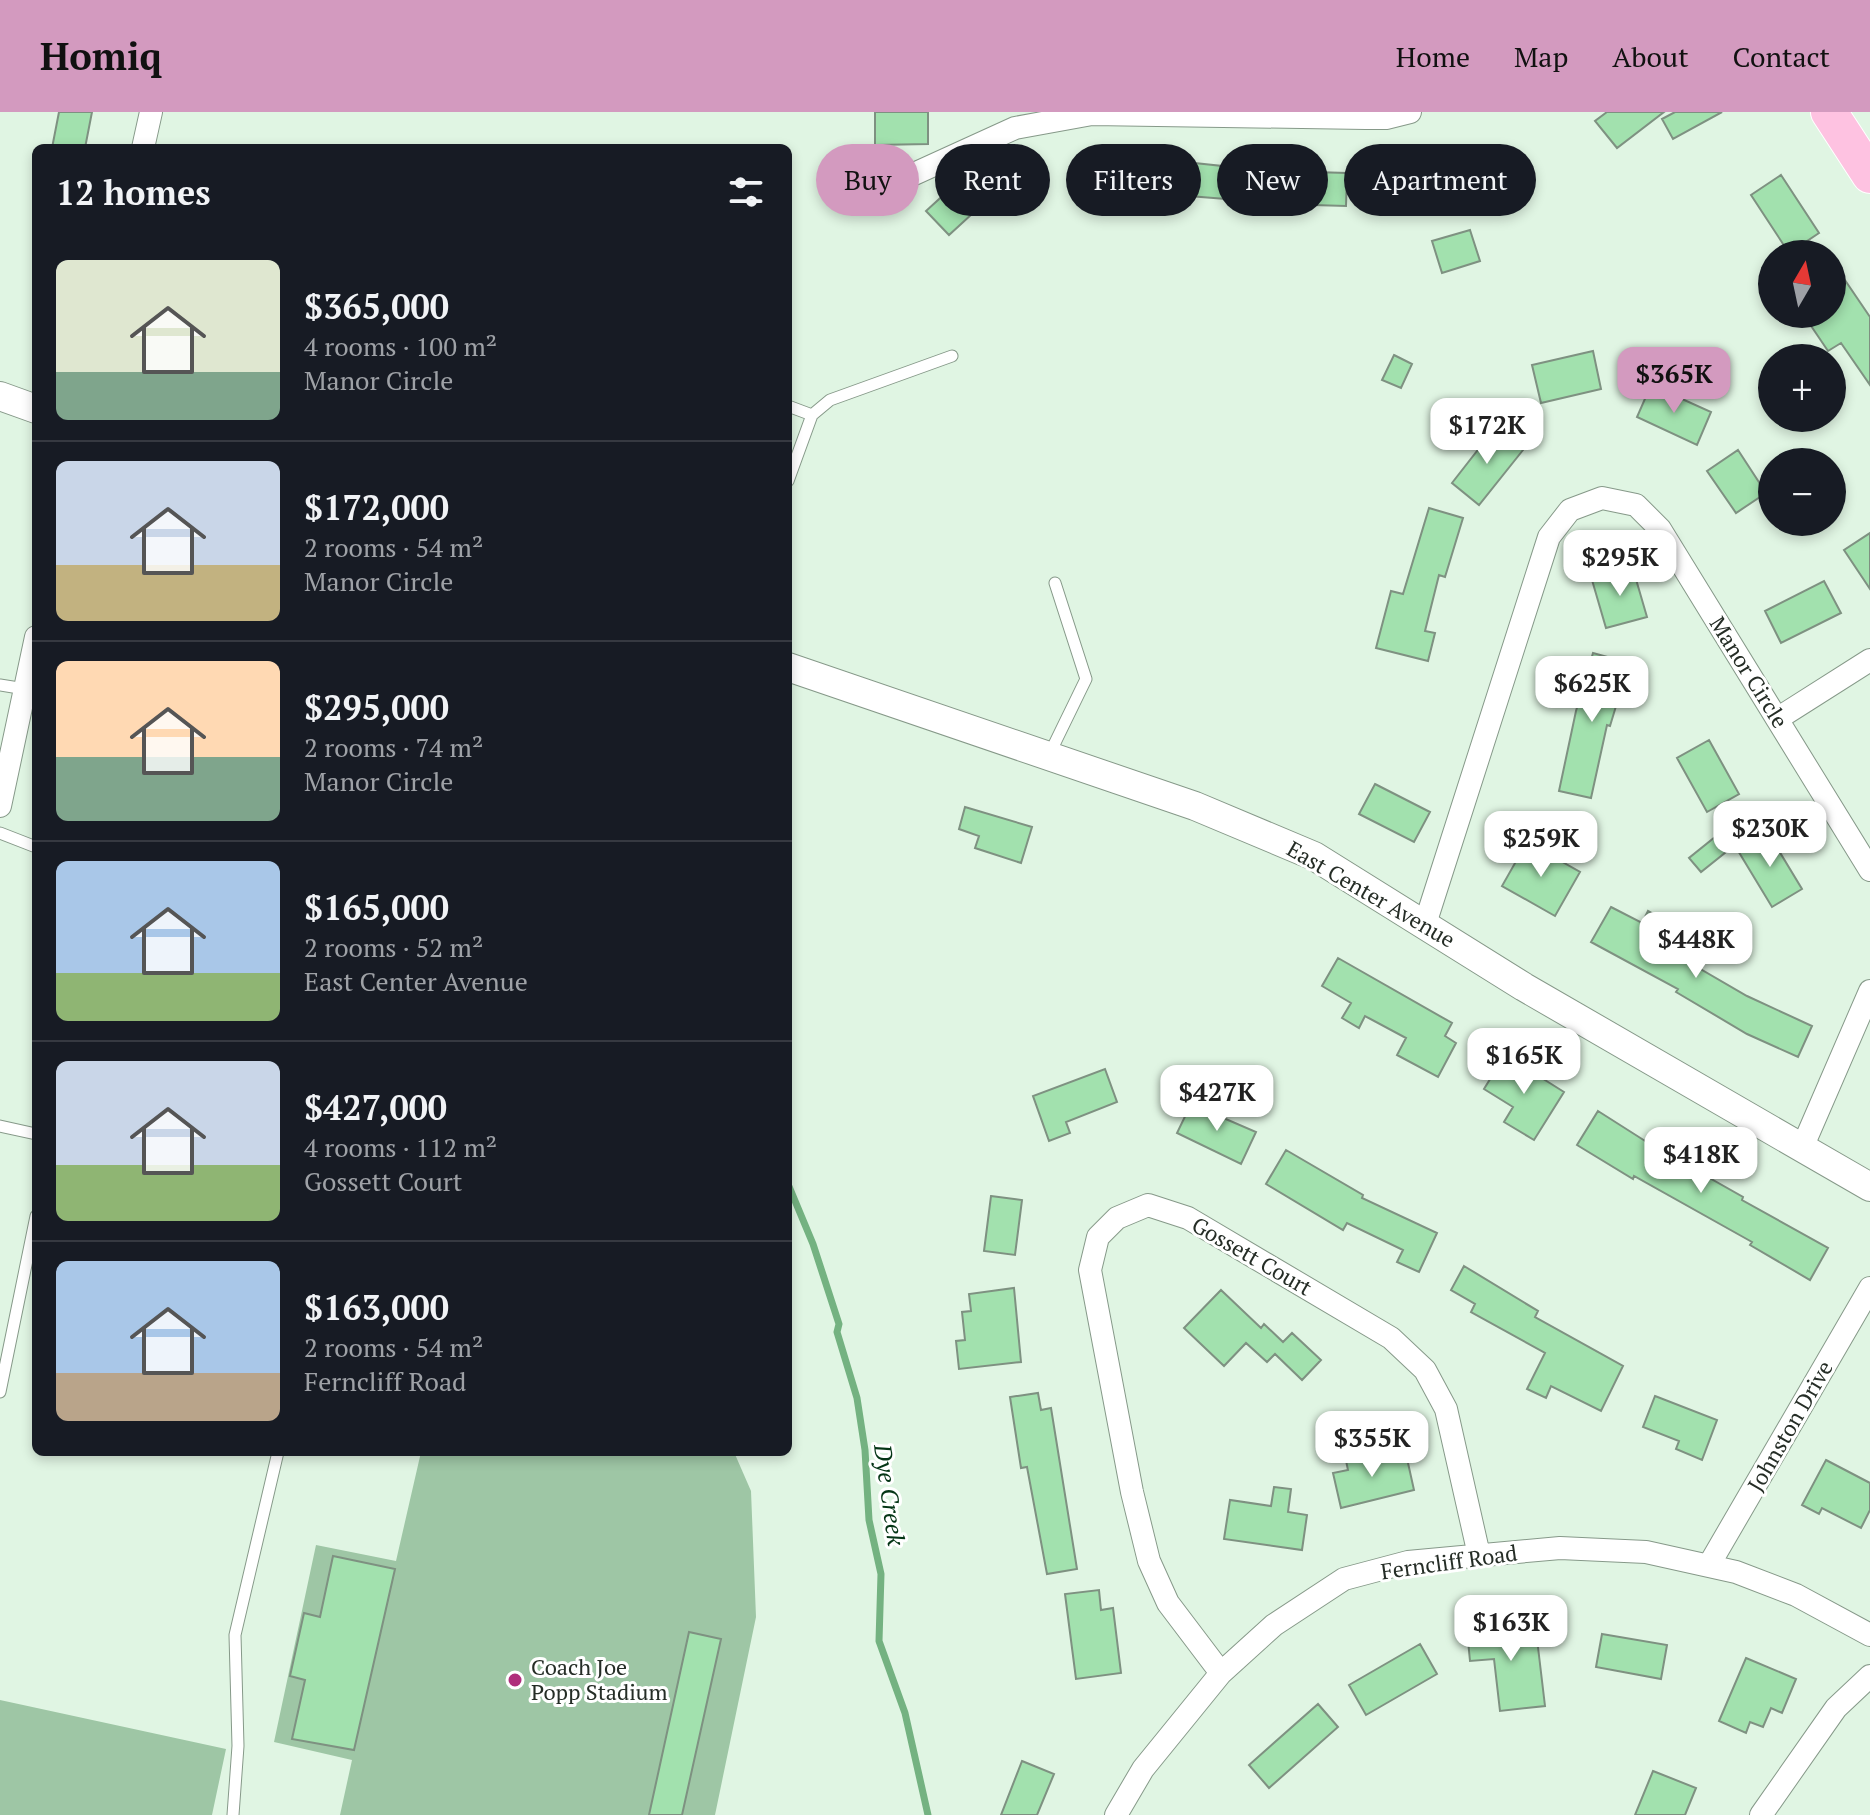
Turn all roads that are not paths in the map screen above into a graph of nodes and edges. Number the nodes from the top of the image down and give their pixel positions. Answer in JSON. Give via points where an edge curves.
{"nodes":[{"id":1,"x":151,"y":112,"type":"edge"},
{"id":2,"x":1410,"y":112,"type":"edge"},
{"id":3,"x":1829,"y":112,"type":"edge"},
{"id":4,"x":144,"y":144,"type":"edge"},
{"id":5,"x":919,"y":172,"type":"edge"},
{"id":6,"x":1870,"y":175,"type":"edge"},
{"id":7,"x":952,"y":356,"type":"dead end"},
{"id":8,"x":0,"y":396,"type":"edge"},
{"id":9,"x":32,"y":408,"type":"edge"},
{"id":10,"x":792,"y":408,"type":"edge"},
{"id":11,"x":812,"y":415,"type":"junction"},
{"id":12,"x":792,"y":470,"type":"edge"},
{"id":13,"x":1055,"y":583,"type":"dead end"},
{"id":14,"x":32,"y":656,"type":"edge"},
{"id":15,"x":1870,"y":660,"type":"edge"},
{"id":16,"x":792,"y":668,"type":"edge"},
{"id":17,"x":0,"y":685,"type":"edge"},
{"id":18,"x":25,"y":689,"type":"junction"},
{"id":19,"x":1777,"y":719,"type":"junction"},
{"id":20,"x":1048,"y":756,"type":"junction"},
{"id":21,"x":0,"y":806,"type":"edge"},
{"id":22,"x":0,"y":833,"type":"edge"},
{"id":23,"x":32,"y":845,"type":"edge"},
{"id":24,"x":1870,"y":870,"type":"edge"},
{"id":25,"x":1425,"y":924,"type":"junction"},
{"id":26,"x":1870,"y":991,"type":"edge"},
{"id":27,"x":0,"y":1126,"type":"edge"},
{"id":28,"x":32,"y":1133,"type":"edge"},
{"id":29,"x":1802,"y":1148,"type":"junction"},
{"id":30,"x":1870,"y":1187,"type":"edge"},
{"id":31,"x":32,"y":1236,"type":"edge"},
{"id":32,"x":1870,"y":1288,"type":"edge"},
{"id":33,"x":0,"y":1392,"type":"edge"},
{"id":34,"x":277,"y":1456,"type":"edge"},
{"id":35,"x":1479,"y":1555,"type":"junction"},
{"id":36,"x":1709,"y":1565,"type":"junction"},
{"id":37,"x":1870,"y":1635,"type":"edge"},
{"id":38,"x":1221,"y":1673,"type":"junction"},
{"id":39,"x":1870,"y":1676,"type":"edge"},
{"id":40,"x":233,"y":1815,"type":"edge"},
{"id":41,"x":1116,"y":1815,"type":"edge"},
{"id":42,"x":1761,"y":1815,"type":"edge"}],
"edges":[{"from":1,"to":4,"type":"street"},
{"from":2,"to":5,"type":"street","via":[[1376,118],[1056,118],[1015,128]]},
{"from":3,"to":6,"type":"main road"},
{"from":7,"to":11,"type":"lane","via":[[830,400]]},
{"from":8,"to":9,"type":"street"},
{"from":10,"to":11,"type":"lane"},
{"from":11,"to":12,"type":"lane"},
{"from":13,"to":20,"type":"lane","via":[[1086,679]]},
{"from":14,"to":18,"type":"street"},
{"from":15,"to":19,"type":"street"},
{"from":16,"to":20,"type":"street","name":"East Center Avenue"},
{"from":17,"to":18,"type":"lane"},
{"from":18,"to":21,"type":"street"},
{"from":19,"to":24,"type":"street","name":"Manor Circle"},
{"from":19,"to":25,"type":"street","name":"Manor Circle","via":[[1660,529],[1636,505],[1602,498],[1570,510],[1549,537]]},
{"from":20,"to":25,"type":"street","name":"East Center Avenue","via":[[1195,806],[1314,856]]},
{"from":22,"to":23,"type":"lane"},
{"from":25,"to":29,"type":"street","name":"East Center Avenue"},
{"from":26,"to":29,"type":"street"},
{"from":27,"to":28,"type":"lane"},
{"from":29,"to":30,"type":"street","name":"East Center Avenue"},
{"from":31,"to":33,"type":"lane"},
{"from":32,"to":36,"type":"street","name":"Johnston Drive"},
{"from":34,"to":40,"type":"lane","via":[[235,1635],[238,1746]]},
{"from":35,"to":36,"type":"street","name":"Ferncliff Road","via":[[1560,1548],[1646,1552]]},
{"from":35,"to":38,"type":"street","name":"Ferncliff Road","via":[[1408,1562],[1344,1579],[1274,1625]]},
{"from":35,"to":38,"type":"street","name":"Gossett Court","via":[[1446,1409],[1425,1370],[1391,1338],[1188,1218],[1148,1205],[1117,1218],[1098,1237],[1090,1270],[1132,1492],[1149,1561],[1168,1603]]},
{"from":36,"to":37,"type":"street","name":"Ferncliff Road","via":[[1796,1595]]},
{"from":38,"to":41,"type":"street","name":"Ferncliff Road","via":[[1143,1769]]},
{"from":39,"to":42,"type":"street","via":[[1836,1708]]}]}
